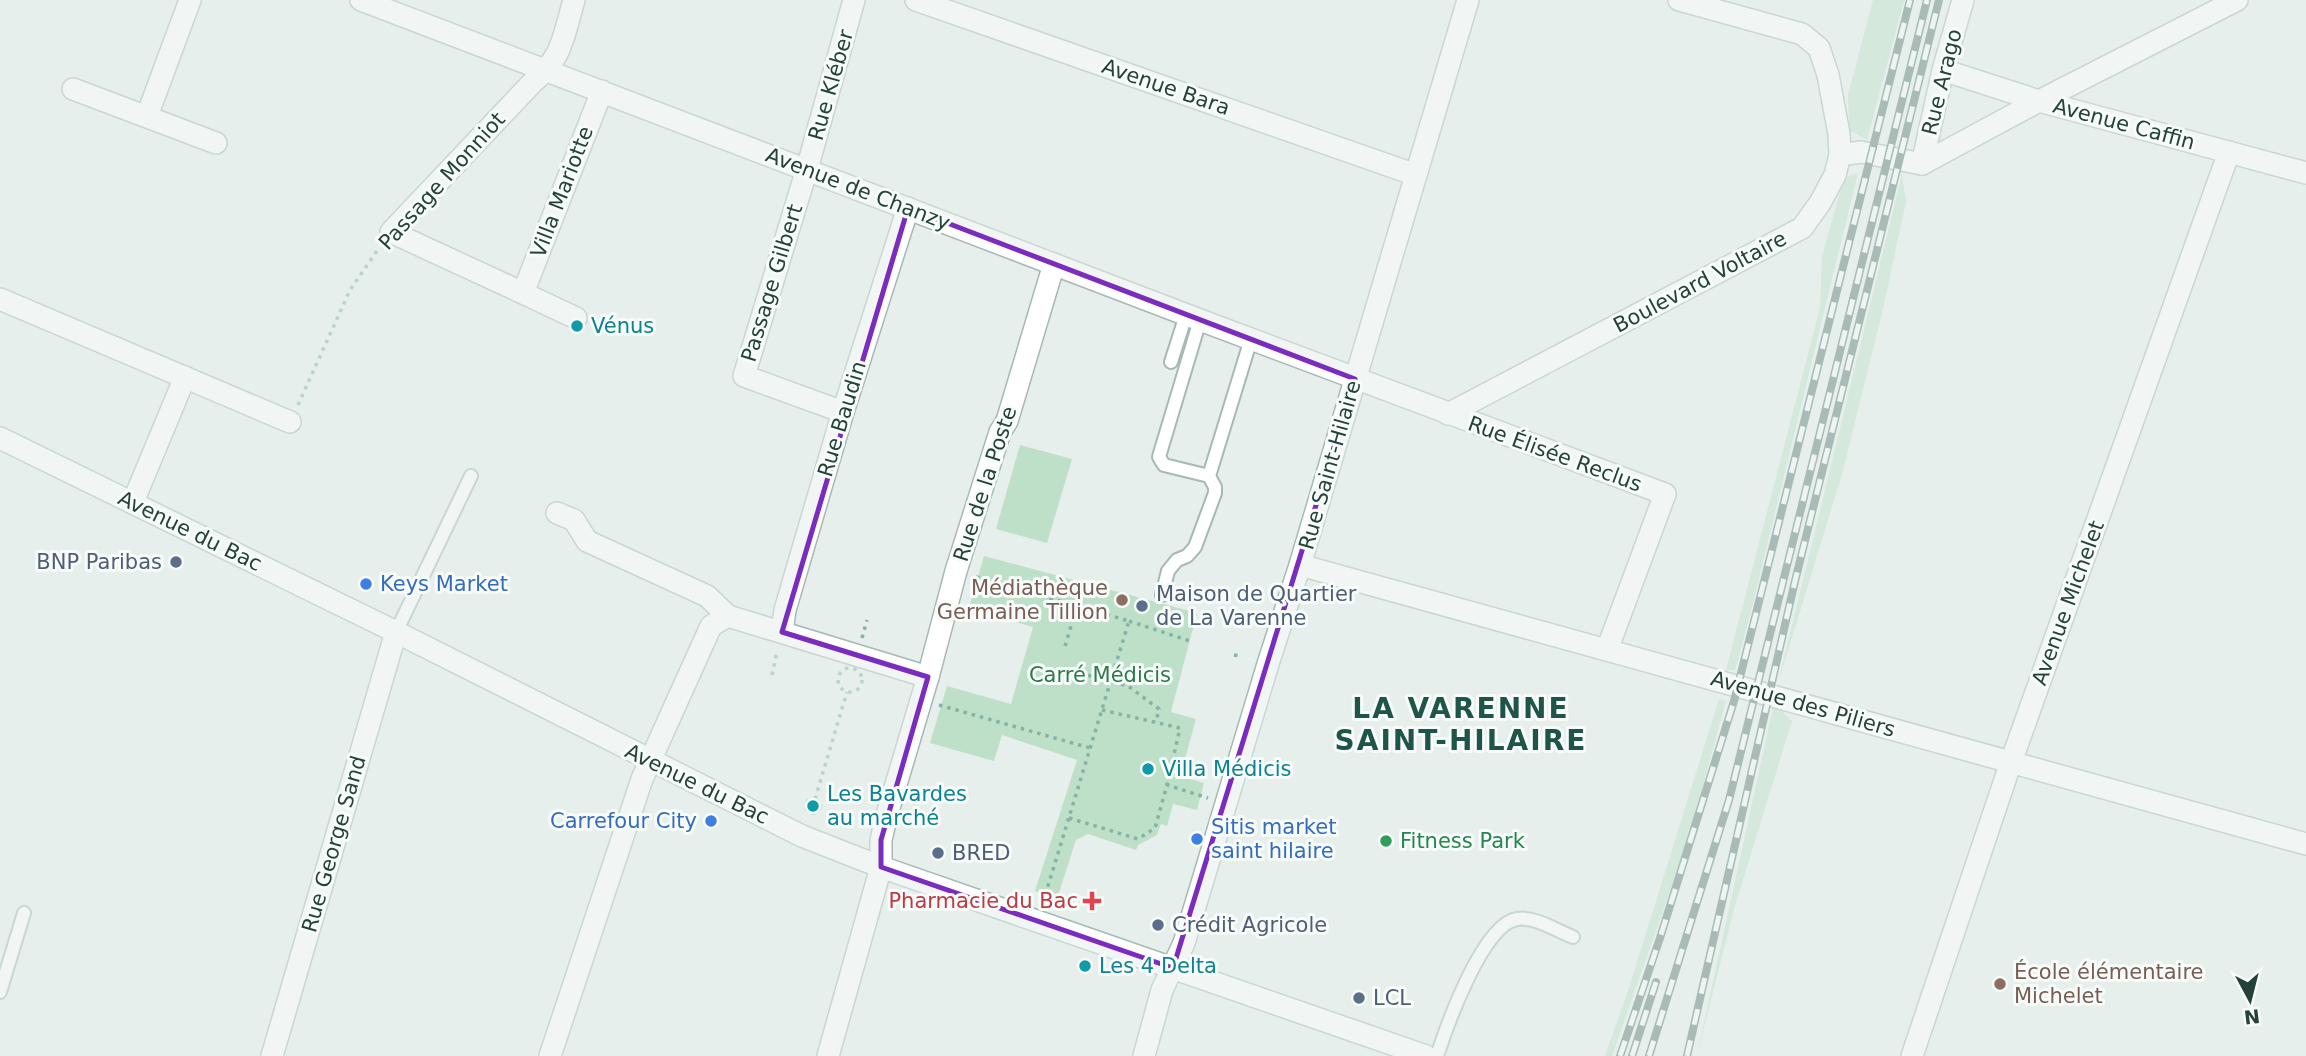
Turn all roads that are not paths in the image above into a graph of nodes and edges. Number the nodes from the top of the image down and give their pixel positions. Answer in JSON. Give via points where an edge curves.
{"nodes":[{"id":1,"x":190,"y":0,"type":"edge"},
{"id":2,"x":361,"y":0,"type":"edge"},
{"id":3,"x":574,"y":0,"type":"edge"},
{"id":4,"x":854,"y":0,"type":"edge"},
{"id":5,"x":916,"y":0,"type":"edge"},
{"id":6,"x":1468,"y":0,"type":"edge"},
{"id":7,"x":1679,"y":0,"type":"edge"},
{"id":8,"x":1963,"y":0,"type":"edge"},
{"id":9,"x":2237,"y":0,"type":"edge"},
{"id":10,"x":1943,"y":70,"type":"junction"},
{"id":11,"x":545,"y":72,"type":"junction"},
{"id":12,"x":73,"y":89,"type":"dead end"},
{"id":13,"x":602,"y":91,"type":"junction"},
{"id":14,"x":2039,"y":101,"type":"junction"},
{"id":15,"x":147,"y":116,"type":"junction"},
{"id":16,"x":216,"y":143,"type":"dead end"},
{"id":17,"x":2229,"y":152,"type":"junction"},
{"id":18,"x":1840,"y":155,"type":"junction"},
{"id":19,"x":1922,"y":164,"type":"junction"},
{"id":20,"x":807,"y":169,"type":"junction"},
{"id":21,"x":2306,"y":173,"type":"edge"},
{"id":22,"x":1416,"y":175,"type":"junction"},
{"id":23,"x":908,"y":208,"type":"junction"},
{"id":24,"x":1054,"y":264,"type":"junction"},
{"id":25,"x":523,"y":293,"type":"junction"},
{"id":26,"x":0,"y":299,"type":"edge"},
{"id":27,"x":576,"y":318,"type":"dead end"},
{"id":28,"x":1193,"y":318,"type":"junction"},
{"id":29,"x":1251,"y":339,"type":"junction"},
{"id":30,"x":1171,"y":362,"type":"dead end"},
{"id":31,"x":185,"y":377,"type":"junction"},
{"id":32,"x":1355,"y":379,"type":"junction"},
{"id":33,"x":843,"y":412,"type":"junction"},
{"id":34,"x":1448,"y":414,"type":"junction"},
{"id":35,"x":290,"y":422,"type":"road end"},
{"id":36,"x":0,"y":438,"type":"edge"},
{"id":37,"x":471,"y":476,"type":"dead end"},
{"id":38,"x":1209,"y":476,"type":"junction"},
{"id":39,"x":133,"y":502,"type":"junction"},
{"id":40,"x":557,"y":513,"type":"dead end"},
{"id":41,"x":1300,"y":565,"type":"junction"},
{"id":42,"x":1162,"y":595,"type":"dead end"},
{"id":43,"x":728,"y":616,"type":"junction"},
{"id":44,"x":396,"y":632,"type":"junction"},
{"id":45,"x":782,"y":632,"type":"junction"},
{"id":46,"x":1607,"y":650,"type":"junction"},
{"id":47,"x":928,"y":677,"type":"junction"},
{"id":48,"x":650,"y":761,"type":"junction"},
{"id":49,"x":2011,"y":762,"type":"junction"},
{"id":50,"x":2306,"y":844,"type":"edge"},
{"id":51,"x":881,"y":867,"type":"junction"},
{"id":52,"x":24,"y":913,"type":"dead end"},
{"id":53,"x":1573,"y":937,"type":"dead end"},
{"id":54,"x":1172,"y":968,"type":"junction"},
{"id":55,"x":0,"y":992,"type":"edge"},
{"id":56,"x":1403,"y":1052,"type":"edge"},
{"id":57,"x":272,"y":1056,"type":"edge"},
{"id":58,"x":550,"y":1056,"type":"edge"},
{"id":59,"x":828,"y":1056,"type":"edge"},
{"id":60,"x":1144,"y":1056,"type":"edge"},
{"id":61,"x":1426,"y":1056,"type":"edge"},
{"id":62,"x":1437,"y":1056,"type":"edge"},
{"id":63,"x":1912,"y":1056,"type":"edge"}],
"edges":[{"from":1,"to":15,"type":"street"},
{"from":2,"to":11,"type":"street","name":"Avenue de Chanzy"},
{"from":3,"to":11,"type":"street","name":"Passage Monniot","via":[[558,56]]},
{"from":4,"to":20,"type":"street","name":"Rue Kléber"},
{"from":5,"to":22,"type":"street","name":"Avenue Bara"},
{"from":6,"to":22,"type":"street","name":"Rue Saint-Hilaire"},
{"from":7,"to":18,"type":"street","via":[[1802,34],[1819,48],[1828,75]]},
{"from":8,"to":10,"type":"street","name":"Rue Arago"},
{"from":9,"to":14,"type":"street"},
{"from":10,"to":14,"type":"street","name":"Avenue Caffin"},
{"from":10,"to":19,"type":"street","name":"Rue Arago"},
{"from":11,"to":13,"type":"street","name":"Avenue de Chanzy"},
{"from":11,"to":25,"type":"street","name":"Passage Monniot","via":[[391,232]]},
{"from":12,"to":15,"type":"street"},
{"from":13,"to":20,"type":"street","name":"Avenue de Chanzy"},
{"from":13,"to":25,"type":"street","name":"Villa Mariotte"},
{"from":14,"to":17,"type":"street","name":"Avenue Caffin"},
{"from":14,"to":19,"type":"street"},
{"from":15,"to":16,"type":"street"},
{"from":17,"to":21,"type":"street","name":"Avenue Caffin"},
{"from":17,"to":49,"type":"street","name":"Avenue Michelet"},
{"from":18,"to":19,"type":"street","via":[[1861,152]]},
{"from":18,"to":34,"type":"street","name":"Boulevard Voltaire","via":[[1835,175],[1802,228]]},
{"from":20,"to":23,"type":"street","name":"Avenue de Chanzy"},
{"from":20,"to":33,"type":"street","name":"Passage Gilbert","via":[[744,376]]},
{"from":22,"to":32,"type":"street","name":"Rue Saint-Hilaire"},
{"from":23,"to":24,"type":"street","name":"Avenue de Chanzy"},
{"from":23,"to":33,"type":"street","name":"Rue Baudin"},
{"from":24,"to":28,"type":"street","name":"Avenue de Chanzy"},
{"from":24,"to":47,"type":"street","name":"Rue de la Poste","via":[[956,571]]},
{"from":25,"to":27,"type":"street"},
{"from":26,"to":31,"type":"street"},
{"from":28,"to":29,"type":"street","name":"Avenue de Chanzy"},
{"from":28,"to":30,"type":"lane"},
{"from":28,"to":38,"type":"lane","via":[[1159,457],[1164,465]]},
{"from":29,"to":32,"type":"street","name":"Avenue de Chanzy"},
{"from":29,"to":38,"type":"lane"},
{"from":31,"to":35,"type":"street"},
{"from":31,"to":39,"type":"street"},
{"from":32,"to":34,"type":"street"},
{"from":32,"to":41,"type":"street","name":"Rue Saint-Hilaire"},
{"from":33,"to":45,"type":"street","name":"Rue Baudin"},
{"from":34,"to":46,"type":"street","name":"Rue Élisée Reclus","via":[[1665,495]]},
{"from":36,"to":39,"type":"street","name":"Avenue du Bac"},
{"from":37,"to":44,"type":"lane"},
{"from":38,"to":42,"type":"lane","via":[[1215,493],[1195,547],[1168,571]]},
{"from":39,"to":44,"type":"street","name":"Avenue du Bac"},
{"from":40,"to":43,"type":"street","via":[[574,520],[587,541],[707,596]]},
{"from":41,"to":46,"type":"street","name":"Avenue des Piliers"},
{"from":41,"to":54,"type":"street","name":"Rue Saint-Hilaire","via":[[1184,943]]},
{"from":43,"to":45,"type":"street"},
{"from":43,"to":48,"type":"street","via":[[711,626]]},
{"from":44,"to":48,"type":"street","name":"Avenue du Bac"},
{"from":44,"to":57,"type":"street","name":"Rue George Sand"},
{"from":45,"to":47,"type":"street"},
{"from":46,"to":49,"type":"street","name":"Avenue des Piliers"},
{"from":47,"to":51,"type":"street","name":"Rue de la Poste","via":[[881,840]]},
{"from":48,"to":51,"type":"street","name":"Avenue du Bac","via":[[802,836]]},
{"from":48,"to":58,"type":"street"},
{"from":49,"to":50,"type":"street","name":"Avenue des Piliers"},
{"from":49,"to":63,"type":"street","name":"Avenue Michelet"},
{"from":51,"to":54,"type":"street","name":"Avenue du Bac"},
{"from":51,"to":59,"type":"street","name":"Rue de la Poste"},
{"from":52,"to":55,"type":"lane"},
{"from":53,"to":62,"type":"lane","via":[[1530,919],[1505,922],[1472,970]]},
{"from":54,"to":56,"type":"street","name":"Avenue du Bac"},
{"from":54,"to":60,"type":"street","name":"Rue Saint-Hilaire"},
{"from":56,"to":61,"type":"street","name":"Avenue du Bac"}]}
